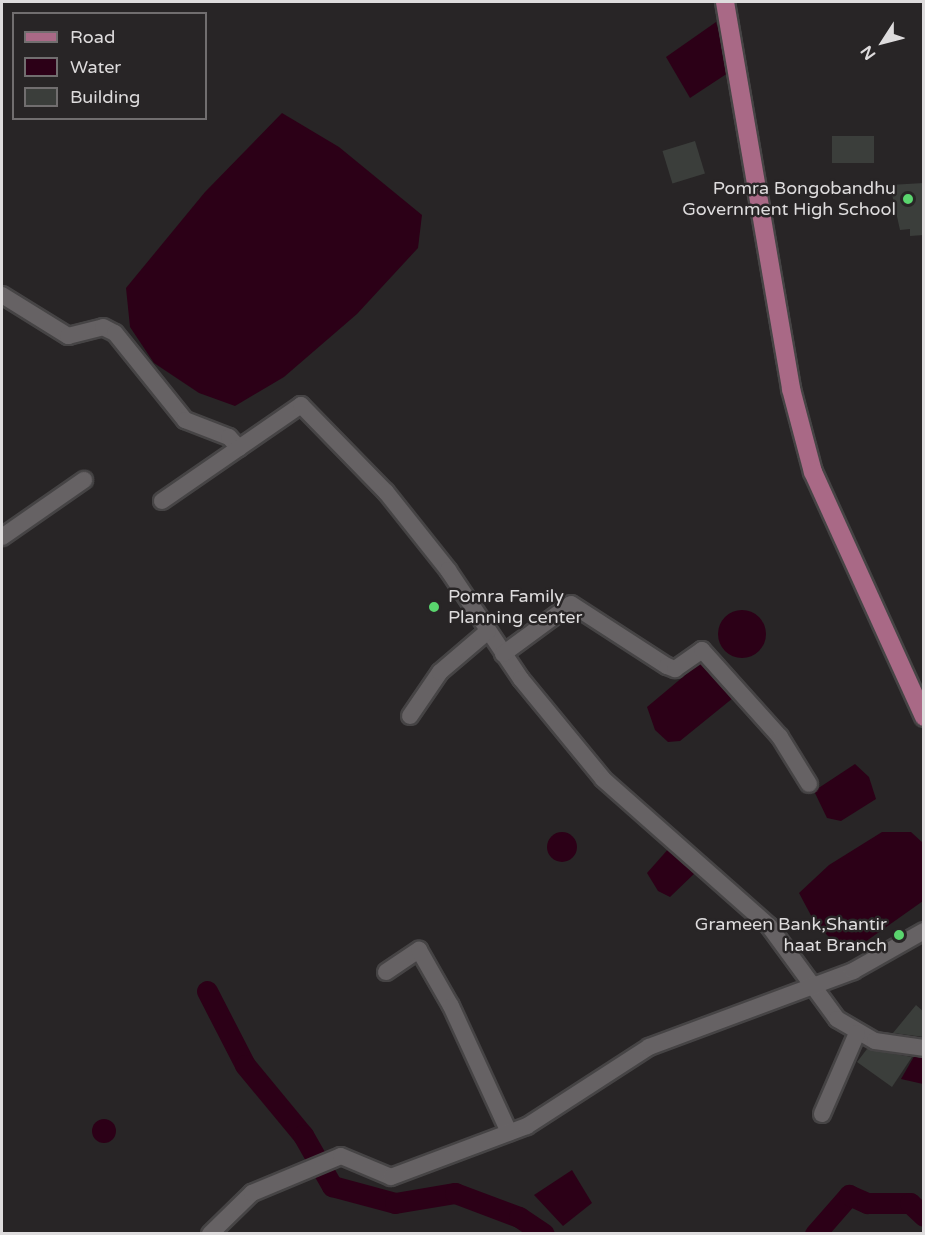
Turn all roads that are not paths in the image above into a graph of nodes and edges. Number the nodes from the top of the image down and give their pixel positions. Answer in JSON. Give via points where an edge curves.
{"nodes":[{"id":1,"x":725,"y":2,"type":"edge"},
{"id":2,"x":2,"y":295,"type":"edge"},
{"id":3,"x":239,"y":448,"type":"junction"},
{"id":4,"x":84,"y":480,"type":"dead end"},
{"id":5,"x":162,"y":501,"type":"dead end"},
{"id":6,"x":2,"y":537,"type":"edge"},
{"id":7,"x":488,"y":631,"type":"junction"},
{"id":8,"x":503,"y":654,"type":"junction"},
{"id":9,"x":410,"y":716,"type":"dead end"},
{"id":10,"x":924,"y":717,"type":"edge"},
{"id":11,"x":808,"y":784,"type":"dead end"},
{"id":12,"x":924,"y":931,"type":"edge"},
{"id":13,"x":386,"y":972,"type":"dead end"},
{"id":14,"x":810,"y":987,"type":"junction"},
{"id":15,"x":857,"y":1033,"type":"junction"},
{"id":16,"x":924,"y":1048,"type":"edge"},
{"id":17,"x":822,"y":1114,"type":"dead end"},
{"id":18,"x":509,"y":1132,"type":"junction"},
{"id":19,"x":210,"y":1233,"type":"edge"}],
"edges":[{"from":1,"to":10,"type":"main road","via":[[791,389],[813,472]]},
{"from":2,"to":3,"type":"street","via":[[68,336],[103,327],[116,333],[185,420],[229,437]]},
{"from":3,"to":5,"type":"street"},
{"from":3,"to":7,"type":"street","via":[[301,405],[386,492]]},
{"from":4,"to":6,"type":"street"},
{"from":7,"to":8,"type":"street"},
{"from":7,"to":9,"type":"street","via":[[440,672]]},
{"from":8,"to":11,"type":"street","via":[[572,604],[675,669],[702,650],[780,737]]},
{"from":8,"to":14,"type":"street","via":[[603,779],[769,926]]},
{"from":12,"to":14,"type":"street","via":[[884,956]]},
{"from":13,"to":18,"type":"street","via":[[419,950],[452,1006]]},
{"from":14,"to":15,"type":"street"},
{"from":14,"to":18,"type":"street","via":[[649,1047]]},
{"from":15,"to":16,"type":"street"},
{"from":15,"to":17,"type":"street"},
{"from":18,"to":19,"type":"street","via":[[391,1177],[354,1158],[335,1158],[310,1172],[252,1193]]}]}
